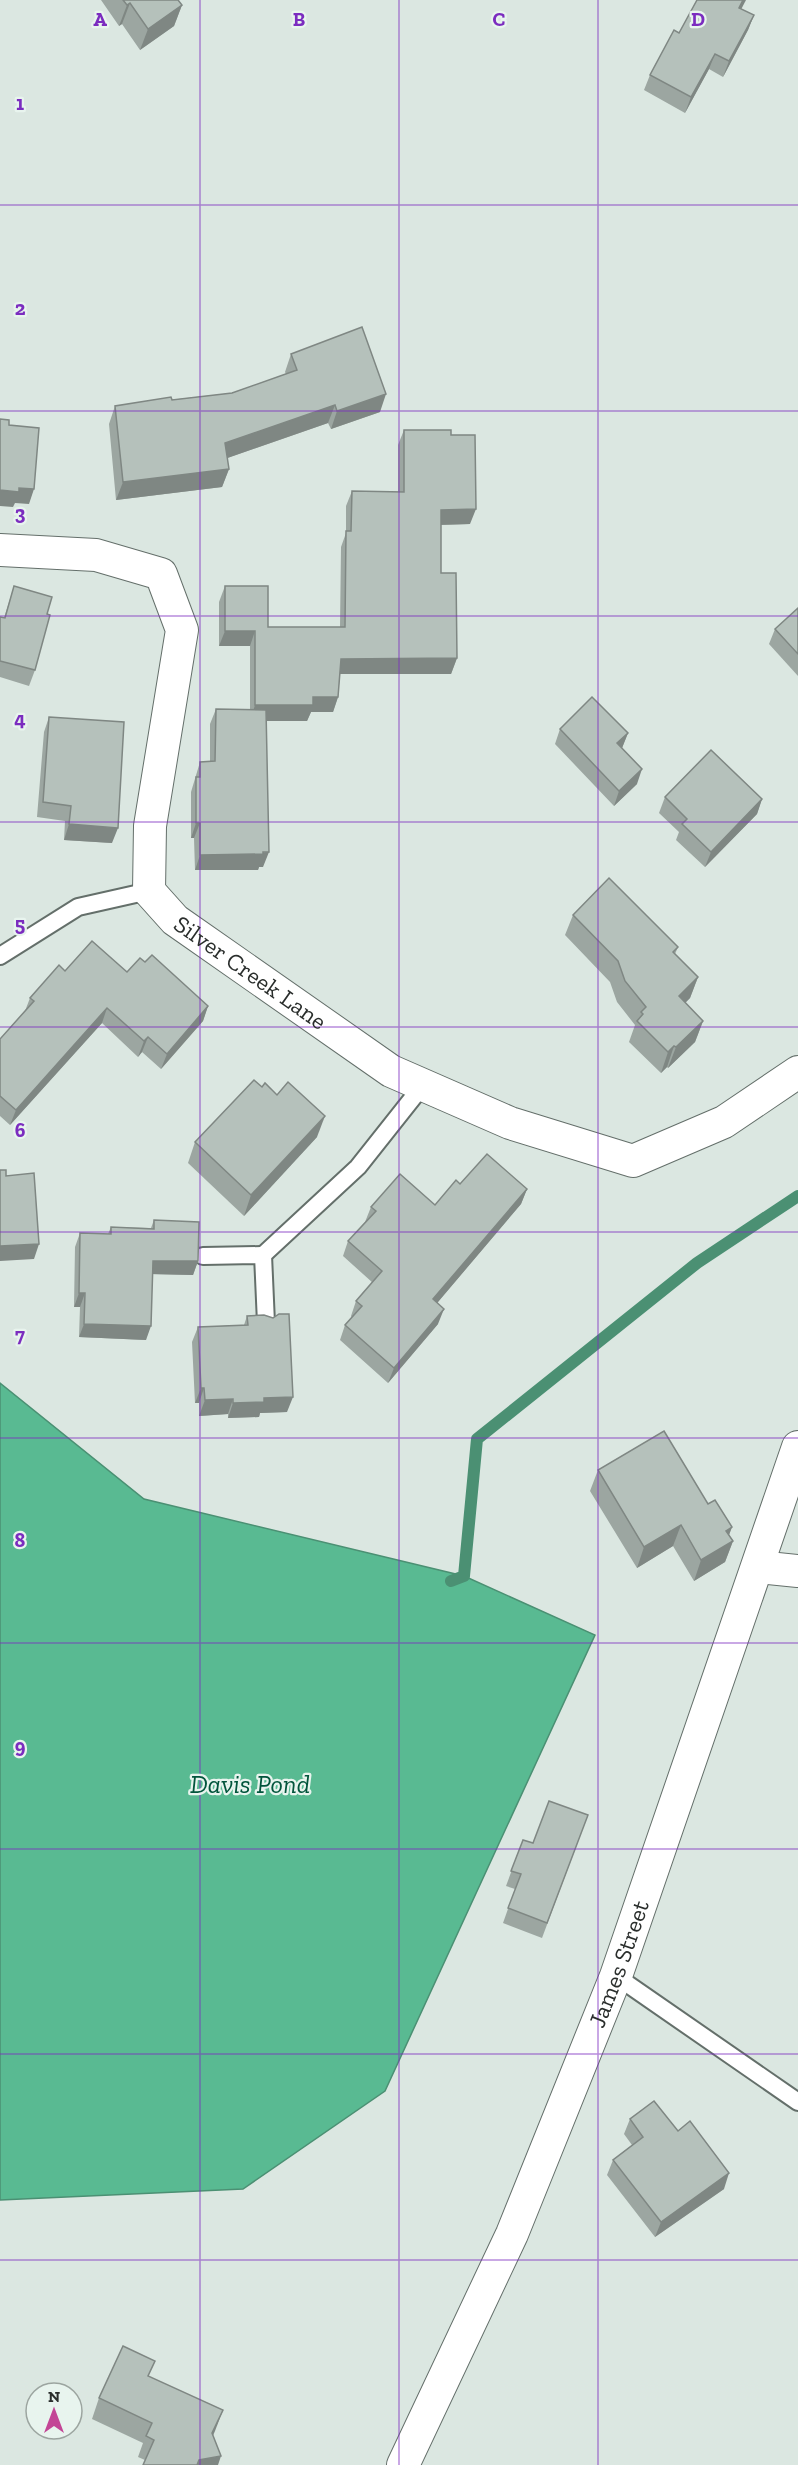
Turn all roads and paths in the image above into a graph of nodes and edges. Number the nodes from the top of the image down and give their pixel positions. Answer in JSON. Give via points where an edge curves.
{"nodes":[{"id":1,"x":0,"y":550,"type":"edge"},
{"id":2,"x":149,"y":891,"type":"junction"},
{"id":3,"x":0,"y":956,"type":"edge"},
{"id":4,"x":798,"y":1072,"type":"edge"},
{"id":5,"x":423,"y":1085,"type":"junction"},
{"id":6,"x":263,"y":1255,"type":"junction"},
{"id":7,"x":203,"y":1256,"type":"dead end"},
{"id":8,"x":266,"y":1323,"type":"edge"},
{"id":9,"x":798,"y":1447,"type":"edge"},
{"id":10,"x":758,"y":1566,"type":"junction"},
{"id":11,"x":798,"y":1572,"type":"edge"},
{"id":12,"x":616,"y":1976,"type":"junction"},
{"id":13,"x":798,"y":2102,"type":"edge"},
{"id":14,"x":403,"y":2465,"type":"edge"}],
"edges":[{"from":1,"to":2,"type":"street","via":[[96,555],[162,574],[182,630],[150,826]]},
{"from":2,"to":3,"type":"lane","via":[[78,907]]},
{"from":2,"to":5,"type":"street","name":"Silver Creek Lane","via":[[175,920],[391,1071]]},
{"from":4,"to":5,"type":"street","name":"Silver Creek Lane","via":[[724,1122],[633,1161],[510,1123]]},
{"from":5,"to":6,"type":"lane","via":[[358,1167]]},
{"from":6,"to":7,"type":"lane"},
{"from":6,"to":8,"type":"lane"},
{"from":9,"to":10,"type":"street","name":"James Street"},
{"from":10,"to":11,"type":"street"},
{"from":10,"to":12,"type":"street","name":"James Street"},
{"from":12,"to":13,"type":"lane"},
{"from":12,"to":14,"type":"street","name":"James Street","via":[[512,2234]]}]}
